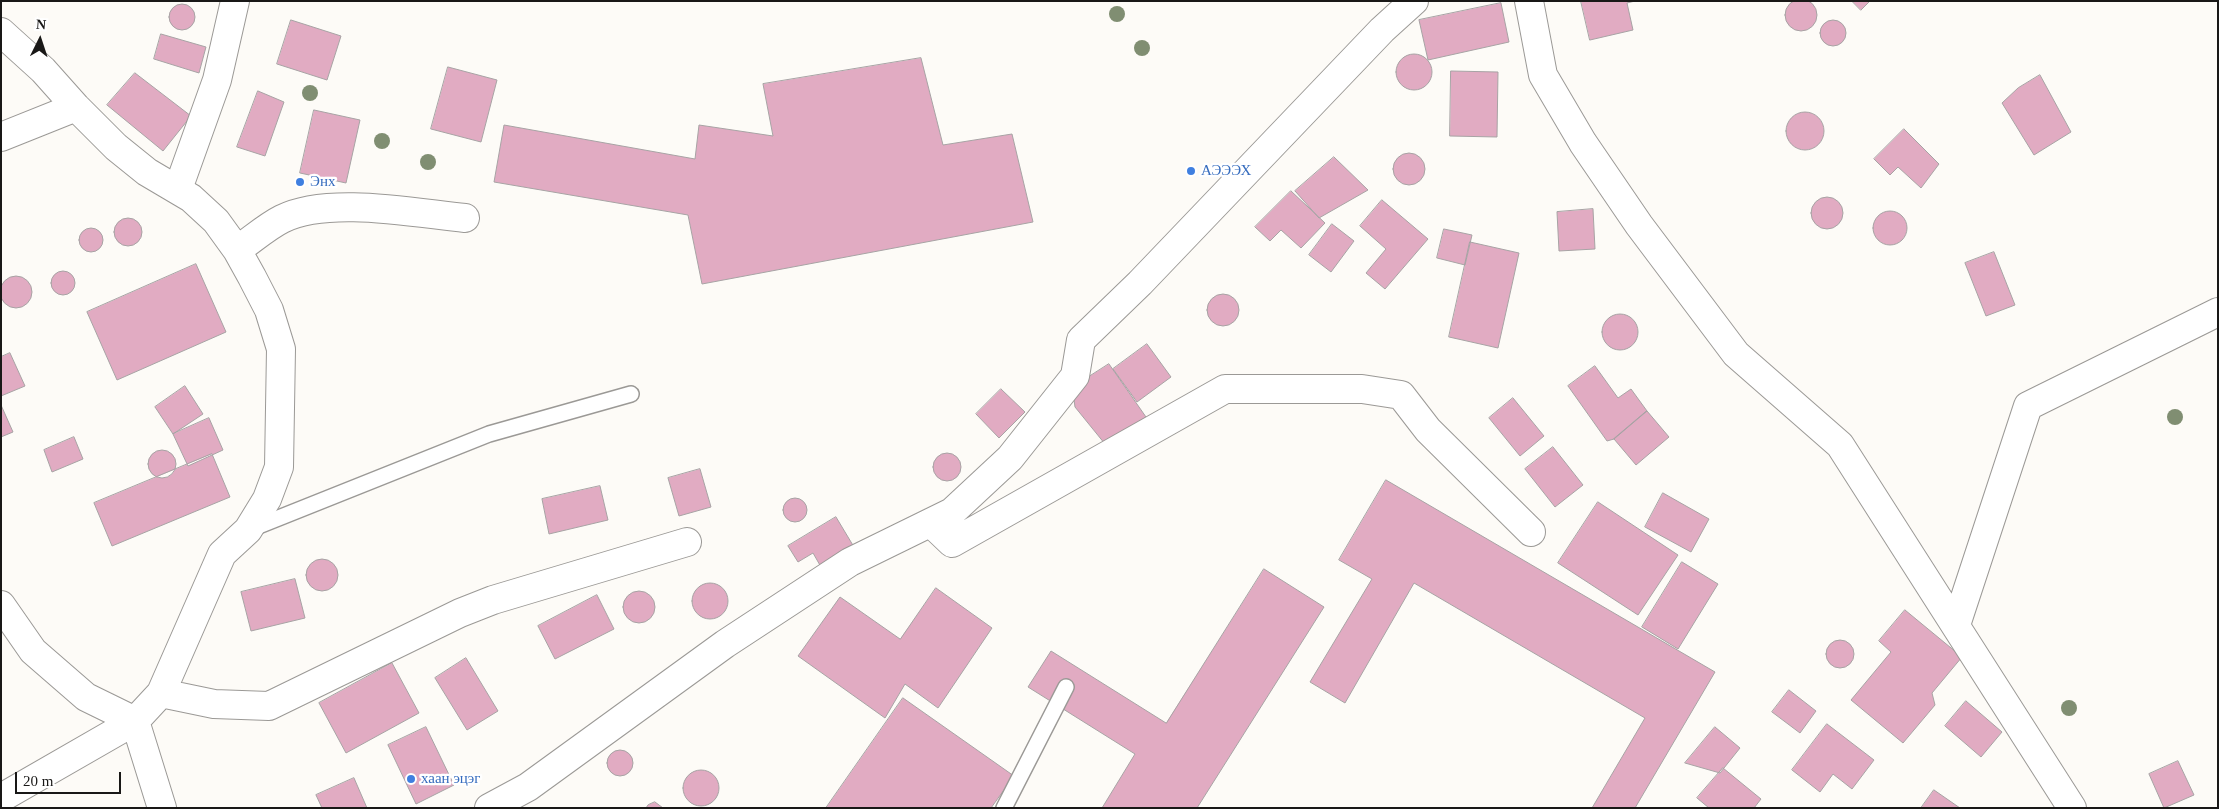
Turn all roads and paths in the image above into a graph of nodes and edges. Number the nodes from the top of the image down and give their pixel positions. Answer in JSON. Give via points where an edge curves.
{"nodes":[{"id":1,"x":235,"y":1,"type":"edge"},
{"id":2,"x":1529,"y":1,"type":"edge"},
{"id":3,"x":1410,"y":2,"type":"edge"},
{"id":4,"x":1,"y":32,"type":"edge"},
{"id":5,"x":76,"y":107,"type":"junction"},
{"id":6,"x":1,"y":137,"type":"edge"},
{"id":7,"x":178,"y":189,"type":"junction"},
{"id":8,"x":465,"y":218,"type":"dead end"},
{"id":9,"x":238,"y":250,"type":"junction"},
{"id":10,"x":2218,"y":312,"type":"edge"},
{"id":11,"x":631,"y":394,"type":"dead end"},
{"id":12,"x":931,"y":523,"type":"junction"},
{"id":13,"x":248,"y":530,"type":"junction"},
{"id":14,"x":1531,"y":532,"type":"dead end"},
{"id":15,"x":687,"y":542,"type":"dead end"},
{"id":16,"x":1,"y":605,"type":"edge"},
{"id":17,"x":1956,"y":625,"type":"junction"},
{"id":18,"x":1066,"y":687,"type":"dead end"},
{"id":19,"x":161,"y":693,"type":"junction"},
{"id":20,"x":135,"y":721,"type":"junction"},
{"id":21,"x":1,"y":798,"type":"edge"},
{"id":22,"x":162,"y":808,"type":"edge"},
{"id":23,"x":489,"y":808,"type":"edge"},
{"id":24,"x":1004,"y":808,"type":"edge"},
{"id":25,"x":2072,"y":808,"type":"edge"}],
"edges":[{"from":1,"to":7,"type":"street","via":[[217,80]]},
{"from":2,"to":17,"type":"street","via":[[1543,75],[1583,143],[1628,209],[1736,354],[1840,444]]},
{"from":3,"to":12,"type":"street","via":[[1120,304],[1081,340],[1075,376],[1010,458],[952,512]]},
{"from":4,"to":5,"type":"street","via":[[43,70]]},
{"from":5,"to":6,"type":"street"},
{"from":5,"to":7,"type":"street","via":[[147,172]]},
{"from":7,"to":9,"type":"street","via":[[216,221]]},
{"from":8,"to":9,"type":"street","via":[[352,208],[310,209],[282,219]]},
{"from":9,"to":13,"type":"street","via":[[269,310],[281,349],[278,467],[267,499]]},
{"from":10,"to":17,"type":"street","via":[[2028,406]]},
{"from":11,"to":13,"type":"lane","via":[[489,434]]},
{"from":12,"to":14,"type":"street","via":[[952,543],[1225,389],[1362,389],[1401,395],[1428,430]]},
{"from":12,"to":23,"type":"street","via":[[842,568],[725,644],[528,787]]},
{"from":13,"to":19,"type":"street","via":[[222,554]]},
{"from":15,"to":19,"type":"street","via":[[493,600],[269,706],[214,704]]},
{"from":16,"to":20,"type":"street","via":[[33,651],[86,697]]},
{"from":17,"to":25,"type":"street"},
{"from":18,"to":24,"type":"lane"},
{"from":19,"to":20,"type":"street"},
{"from":20,"to":21,"type":"street"},
{"from":20,"to":22,"type":"street"}]}
